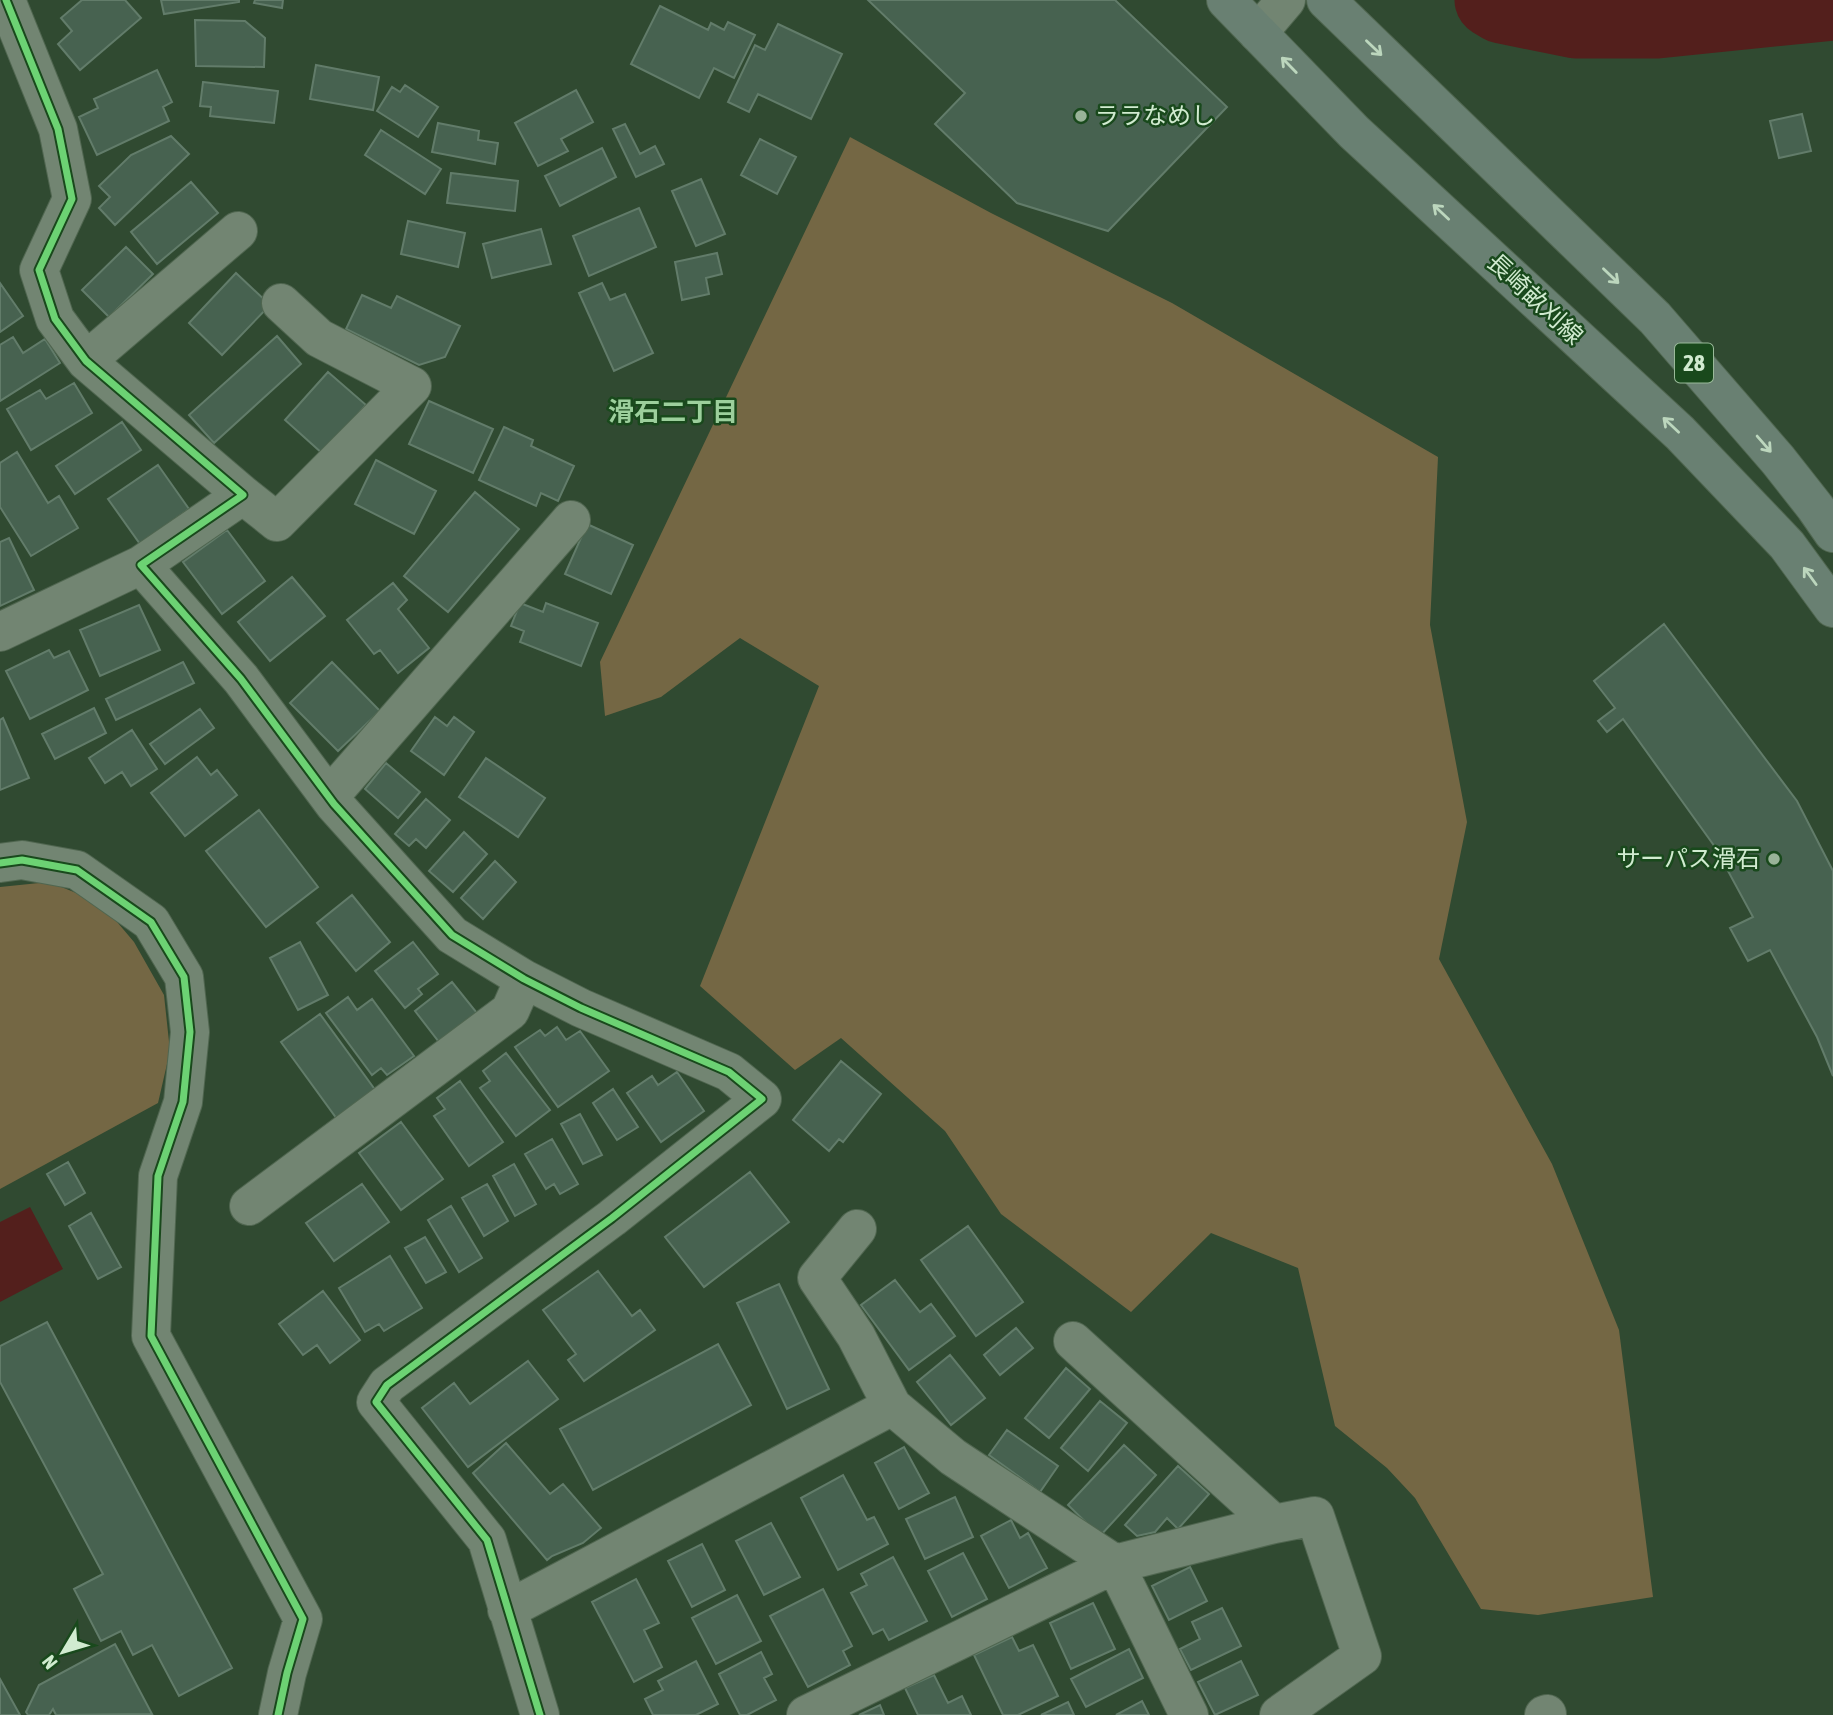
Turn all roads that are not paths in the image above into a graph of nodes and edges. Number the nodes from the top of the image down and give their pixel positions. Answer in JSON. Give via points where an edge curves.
{"nodes":[{"id":1,"x":6,"y":0,"type":"edge"},
{"id":2,"x":1226,"y":0,"type":"edge"},
{"id":3,"x":1286,"y":0,"type":"edge"},
{"id":4,"x":1325,"y":0,"type":"edge"},
{"id":5,"x":1258,"y":33,"type":"junction"},
{"id":6,"x":238,"y":231,"type":"dead end"},
{"id":7,"x":281,"y":303,"type":"dead end"},
{"id":8,"x":86,"y":361,"type":"junction"},
{"id":9,"x":243,"y":495,"type":"junction"},
{"id":10,"x":571,"y":520,"type":"dead end"},
{"id":11,"x":1833,"y":533,"type":"edge"},
{"id":12,"x":141,"y":565,"type":"junction"},
{"id":13,"x":1833,"y":608,"type":"edge"},
{"id":14,"x":0,"y":632,"type":"edge"},
{"id":15,"x":329,"y":797,"type":"junction"},
{"id":16,"x":0,"y":863,"type":"edge"},
{"id":17,"x":524,"y":979,"type":"junction"},
{"id":18,"x":249,"y":1206,"type":"dead end"},
{"id":19,"x":857,"y":1229,"type":"dead end"},
{"id":20,"x":1073,"y":1341,"type":"dead end"},
{"id":21,"x":892,"y":1406,"type":"junction"},
{"id":22,"x":1274,"y":1524,"type":"junction"},
{"id":23,"x":1115,"y":1564,"type":"junction"},
{"id":24,"x":507,"y":1610,"type":"junction"},
{"id":25,"x":278,"y":1715,"type":"edge"},
{"id":26,"x":540,"y":1715,"type":"edge"},
{"id":27,"x":806,"y":1715,"type":"edge"},
{"id":28,"x":1189,"y":1715,"type":"edge"},
{"id":29,"x":1279,"y":1715,"type":"edge"}],
"edges":[{"from":1,"to":8,"type":"street","via":[[58,129],[72,199],[39,270],[55,319]]},
{"from":2,"to":5,"type":"main road","name":"長崎畝刈線","number":"28"},
{"from":3,"to":5,"type":"street"},
{"from":4,"to":11,"type":"main road","number":"28","one_way":true,"via":[[1655,318],[1778,460]]},
{"from":13,"to":5,"type":"main road","name":"長崎畝刈線","number":"28","one_way":true,"via":[[1787,545],[1680,433],[1354,132]]},
{"from":6,"to":8,"type":"street"},
{"from":7,"to":9,"type":"street","via":[[319,338],[412,386],[277,522]]},
{"from":8,"to":9,"type":"street"},
{"from":9,"to":12,"type":"street"},
{"from":10,"to":15,"type":"street"},
{"from":12,"to":14,"type":"street"},
{"from":12,"to":15,"type":"street","via":[[241,679]]},
{"from":15,"to":17,"type":"street","via":[[452,935]]},
{"from":16,"to":25,"type":"street","via":[[22,860],[77,870],[151,922],[184,977],[190,1032],[183,1102],[158,1177],[151,1336],[303,1619]]},
{"from":17,"to":18,"type":"street","via":[[510,1011]]},
{"from":17,"to":24,"type":"street","via":[[729,1072],[762,1099],[387,1385],[376,1402],[487,1540]]},
{"from":19,"to":21,"type":"street","via":[[817,1278],[856,1336]]},
{"from":20,"to":22,"type":"street"},
{"from":21,"to":23,"type":"street","via":[[953,1457]]},
{"from":21,"to":24,"type":"street"},
{"from":22,"to":23,"type":"street"},
{"from":22,"to":29,"type":"street","via":[[1315,1516],[1362,1656]]},
{"from":23,"to":27,"type":"street"},
{"from":23,"to":28,"type":"street"},
{"from":24,"to":26,"type":"street"}]}
